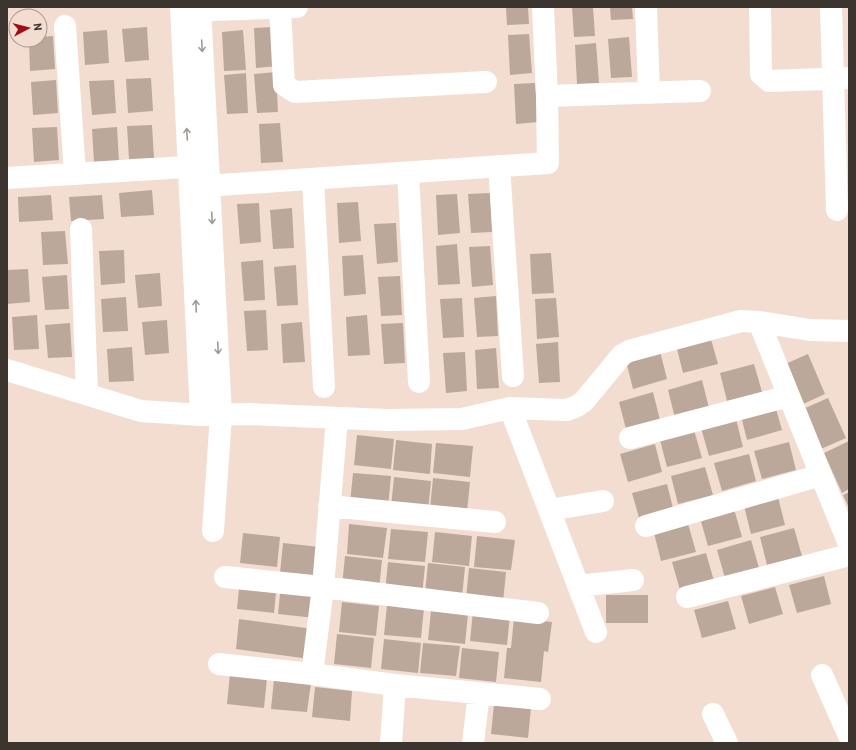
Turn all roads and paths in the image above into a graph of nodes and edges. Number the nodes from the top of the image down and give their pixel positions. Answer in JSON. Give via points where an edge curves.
{"nodes":[{"id":1,"x":292,"y":7,"type":"edge"},
{"id":2,"x":297,"y":7,"type":"edge"},
{"id":3,"x":543,"y":7,"type":"edge"},
{"id":4,"x":646,"y":7,"type":"edge"},
{"id":5,"x":760,"y":7,"type":"edge"},
{"id":6,"x":831,"y":7,"type":"edge"},
{"id":7,"x":280,"y":8,"type":"edge"},
{"id":8,"x":191,"y":9,"type":"edge"},
{"id":9,"x":65,"y":26,"type":"dead end"},
{"id":10,"x":841,"y":78,"type":"edge"},
{"id":11,"x":486,"y":82,"type":"dead end"},
{"id":12,"x":700,"y":91,"type":"dead end"},
{"id":13,"x":649,"y":93,"type":"junction"},
{"id":14,"x":547,"y":96,"type":"junction"},
{"id":15,"x":499,"y":166,"type":"junction"},
{"id":16,"x":408,"y":172,"type":"junction"},
{"id":17,"x":75,"y":174,"type":"junction"},
{"id":18,"x":199,"y":176,"type":"junction"},
{"id":19,"x":7,"y":178,"type":"edge"},
{"id":20,"x":313,"y":179,"type":"junction"},
{"id":21,"x":837,"y":210,"type":"dead end"},
{"id":22,"x":80,"y":229,"type":"dead end"},
{"id":23,"x":759,"y":322,"type":"junction"},
{"id":24,"x":849,"y":331,"type":"edge"},
{"id":25,"x":7,"y":370,"type":"edge"},
{"id":26,"x":513,"y":376,"type":"dead end"},
{"id":27,"x":419,"y":382,"type":"dead end"},
{"id":28,"x":324,"y":387,"type":"dead end"},
{"id":29,"x":87,"y":394,"type":"junction"},
{"id":30,"x":789,"y":396,"type":"junction"},
{"id":31,"x":510,"y":408,"type":"junction"},
{"id":32,"x":211,"y":415,"type":"junction"},
{"id":33,"x":337,"y":418,"type":"junction"},
{"id":34,"x":630,"y":438,"type":"dead end"},
{"id":35,"x":821,"y":475,"type":"junction"},
{"id":36,"x":603,"y":501,"type":"dead end"},
{"id":37,"x":329,"y":506,"type":"junction"},
{"id":38,"x":549,"y":510,"type":"junction"},
{"id":39,"x":495,"y":522,"type":"dead end"},
{"id":40,"x":646,"y":526,"type":"dead end"},
{"id":41,"x":214,"y":531,"type":"dead end"},
{"id":42,"x":849,"y":544,"type":"edge"},
{"id":43,"x":849,"y":555,"type":"edge"},
{"id":44,"x":224,"y":577,"type":"dead end"},
{"id":45,"x":633,"y":580,"type":"dead end"},
{"id":46,"x":578,"y":586,"type":"junction"},
{"id":47,"x":322,"y":587,"type":"junction"},
{"id":48,"x":687,"y":597,"type":"dead end"},
{"id":49,"x":538,"y":613,"type":"dead end"},
{"id":50,"x":596,"y":632,"type":"dead end"},
{"id":51,"x":219,"y":664,"type":"dead end"},
{"id":52,"x":312,"y":674,"type":"junction"},
{"id":53,"x":822,"y":675,"type":"dead end"},
{"id":54,"x":396,"y":685,"type":"junction"},
{"id":55,"x":479,"y":693,"type":"junction"},
{"id":56,"x":540,"y":699,"type":"dead end"},
{"id":57,"x":713,"y":714,"type":"dead end"},
{"id":58,"x":849,"y":736,"type":"edge"},
{"id":59,"x":391,"y":743,"type":"edge"},
{"id":60,"x":473,"y":743,"type":"edge"},
{"id":61,"x":727,"y":743,"type":"edge"}],
"edges":[{"from":1,"to":2,"type":"street"},
{"from":1,"to":7,"type":"street"},
{"from":3,"to":14,"type":"street"},
{"from":4,"to":13,"type":"street"},
{"from":5,"to":10,"type":"street","via":[[761,74],[769,81]]},
{"from":6,"to":10,"type":"street"},
{"from":7,"to":8,"type":"street"},
{"from":7,"to":11,"type":"street","via":[[284,85],[295,92]]},
{"from":8,"to":18,"type":"street"},
{"from":9,"to":17,"type":"street"},
{"from":10,"to":21,"type":"street"},
{"from":12,"to":13,"type":"street"},
{"from":13,"to":14,"type":"street"},
{"from":14,"to":15,"type":"street","via":[[548,163]]},
{"from":15,"to":16,"type":"street"},
{"from":15,"to":26,"type":"street"},
{"from":16,"to":20,"type":"street"},
{"from":16,"to":27,"type":"street"},
{"from":17,"to":18,"type":"street"},
{"from":17,"to":19,"type":"street"},
{"from":18,"to":20,"type":"street"},
{"from":18,"to":32,"type":"street"},
{"from":20,"to":28,"type":"street"},
{"from":22,"to":29,"type":"street"},
{"from":23,"to":24,"type":"street","via":[[810,330]]},
{"from":23,"to":30,"type":"street"},
{"from":23,"to":31,"type":"street","via":[[741,321],[629,351],[617,360],[584,401],[567,410]]},
{"from":25,"to":29,"type":"street"},
{"from":29,"to":32,"type":"street","via":[[141,411]]},
{"from":30,"to":34,"type":"street"},
{"from":30,"to":35,"type":"street"},
{"from":31,"to":33,"type":"street","via":[[462,419]]},
{"from":31,"to":38,"type":"street"},
{"from":32,"to":33,"type":"street"},
{"from":32,"to":41,"type":"street"},
{"from":33,"to":37,"type":"street"},
{"from":35,"to":40,"type":"street"},
{"from":35,"to":42,"type":"street"},
{"from":36,"to":38,"type":"street"},
{"from":37,"to":39,"type":"street"},
{"from":37,"to":47,"type":"street"},
{"from":38,"to":46,"type":"street"},
{"from":43,"to":48,"type":"street"},
{"from":44,"to":47,"type":"street"},
{"from":45,"to":46,"type":"street"},
{"from":46,"to":50,"type":"street"},
{"from":47,"to":49,"type":"street"},
{"from":47,"to":52,"type":"street"},
{"from":51,"to":52,"type":"street"},
{"from":52,"to":54,"type":"street"},
{"from":53,"to":58,"type":"street"},
{"from":54,"to":55,"type":"street"},
{"from":54,"to":59,"type":"street"},
{"from":55,"to":56,"type":"street"},
{"from":55,"to":60,"type":"street"},
{"from":57,"to":61,"type":"street"}]}
